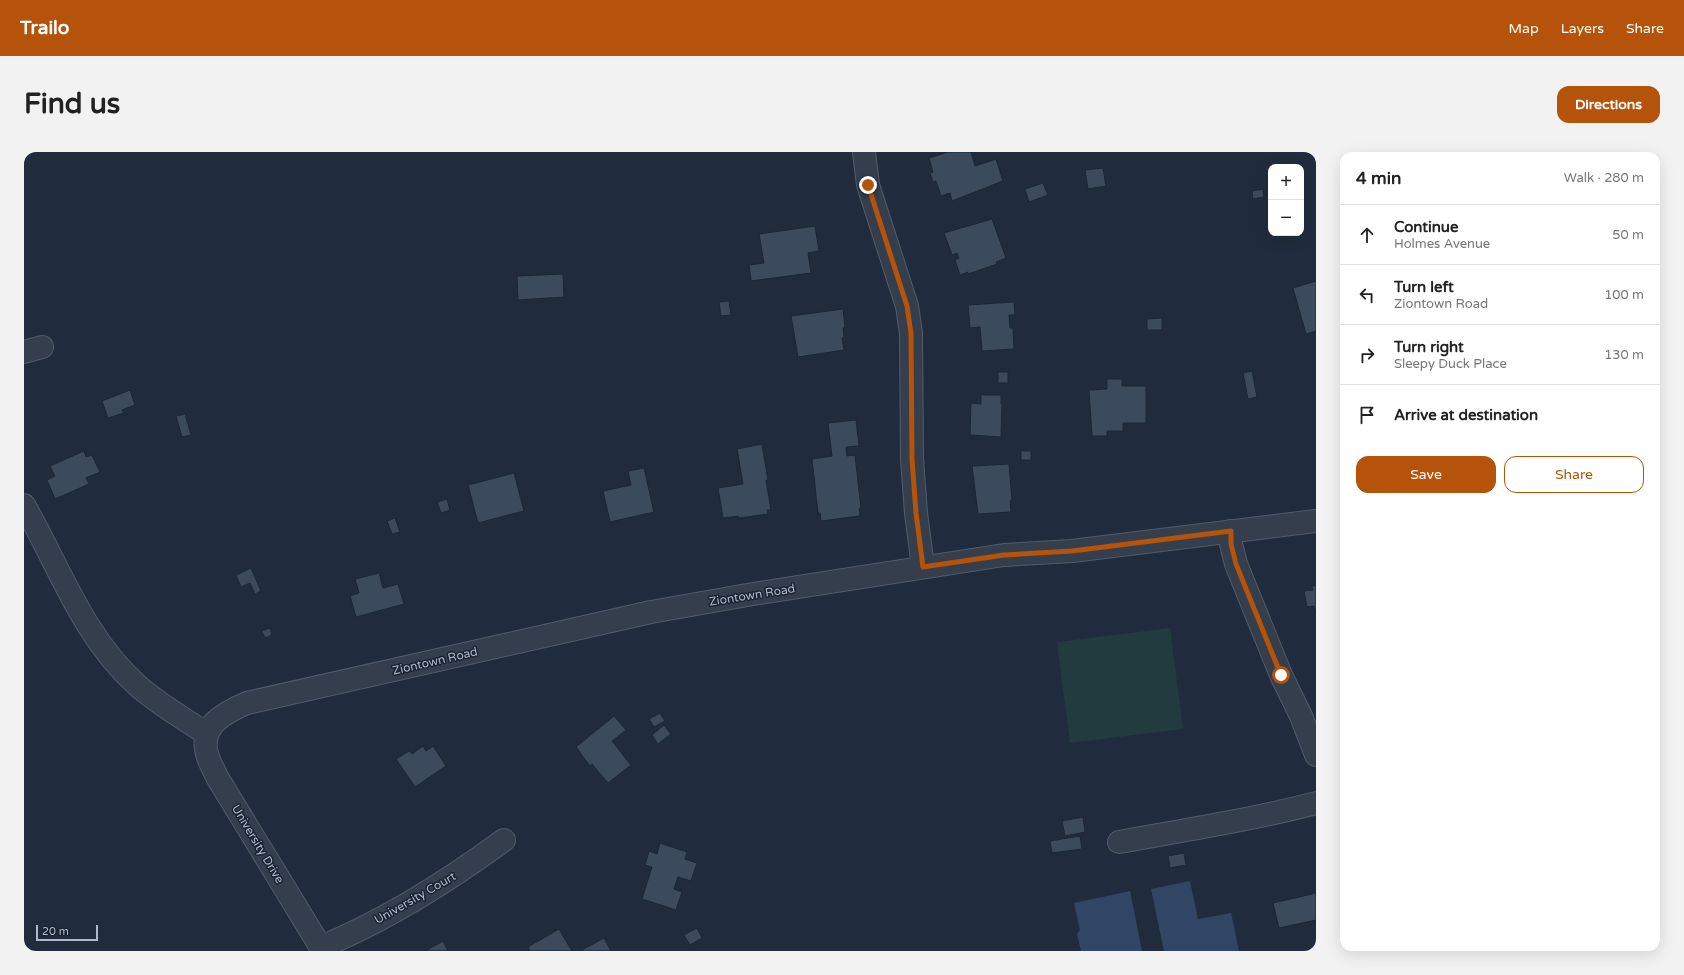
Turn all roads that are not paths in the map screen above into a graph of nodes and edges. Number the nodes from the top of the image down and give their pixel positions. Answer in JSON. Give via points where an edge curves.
{"nodes":[{"id":1,"x":864,"y":152,"type":"edge"},
{"id":2,"x":24,"y":505,"type":"edge"},
{"id":3,"x":1316,"y":521,"type":"edge"},
{"id":4,"x":1231,"y":531,"type":"junction"},
{"id":5,"x":923,"y":567,"type":"junction"},
{"id":6,"x":207,"y":734,"type":"junction"},
{"id":7,"x":1316,"y":755,"type":"edge"},
{"id":8,"x":1316,"y":803,"type":"edge"},
{"id":9,"x":504,"y":840,"type":"dead end"},
{"id":10,"x":1119,"y":842,"type":"dead end"},
{"id":11,"x":322,"y":949,"type":"edge"}],
"edges":[{"from":1,"to":5,"type":"street","via":[[868,185],[907,306],[911,333],[912,459]]},
{"from":2,"to":6,"type":"street","via":[[97,640],[120,669],[159,703]]},
{"from":3,"to":4,"type":"street","name":"Ziontown Road"},
{"from":4,"to":5,"type":"street","name":"Ziontown Road","via":[[1072,551],[1004,555]]},
{"from":4,"to":7,"type":"street","via":[[1236,564]]},
{"from":5,"to":6,"type":"street","name":"Ziontown Road","via":[[651,612],[247,703],[217,719]]},
{"from":6,"to":11,"type":"street","name":"University Drive","via":[[207,754],[217,777]]},
{"from":8,"to":10,"type":"street","via":[[1222,825]]},
{"from":9,"to":11,"type":"street","name":"University Court","via":[[459,873],[352,935]]}]}
